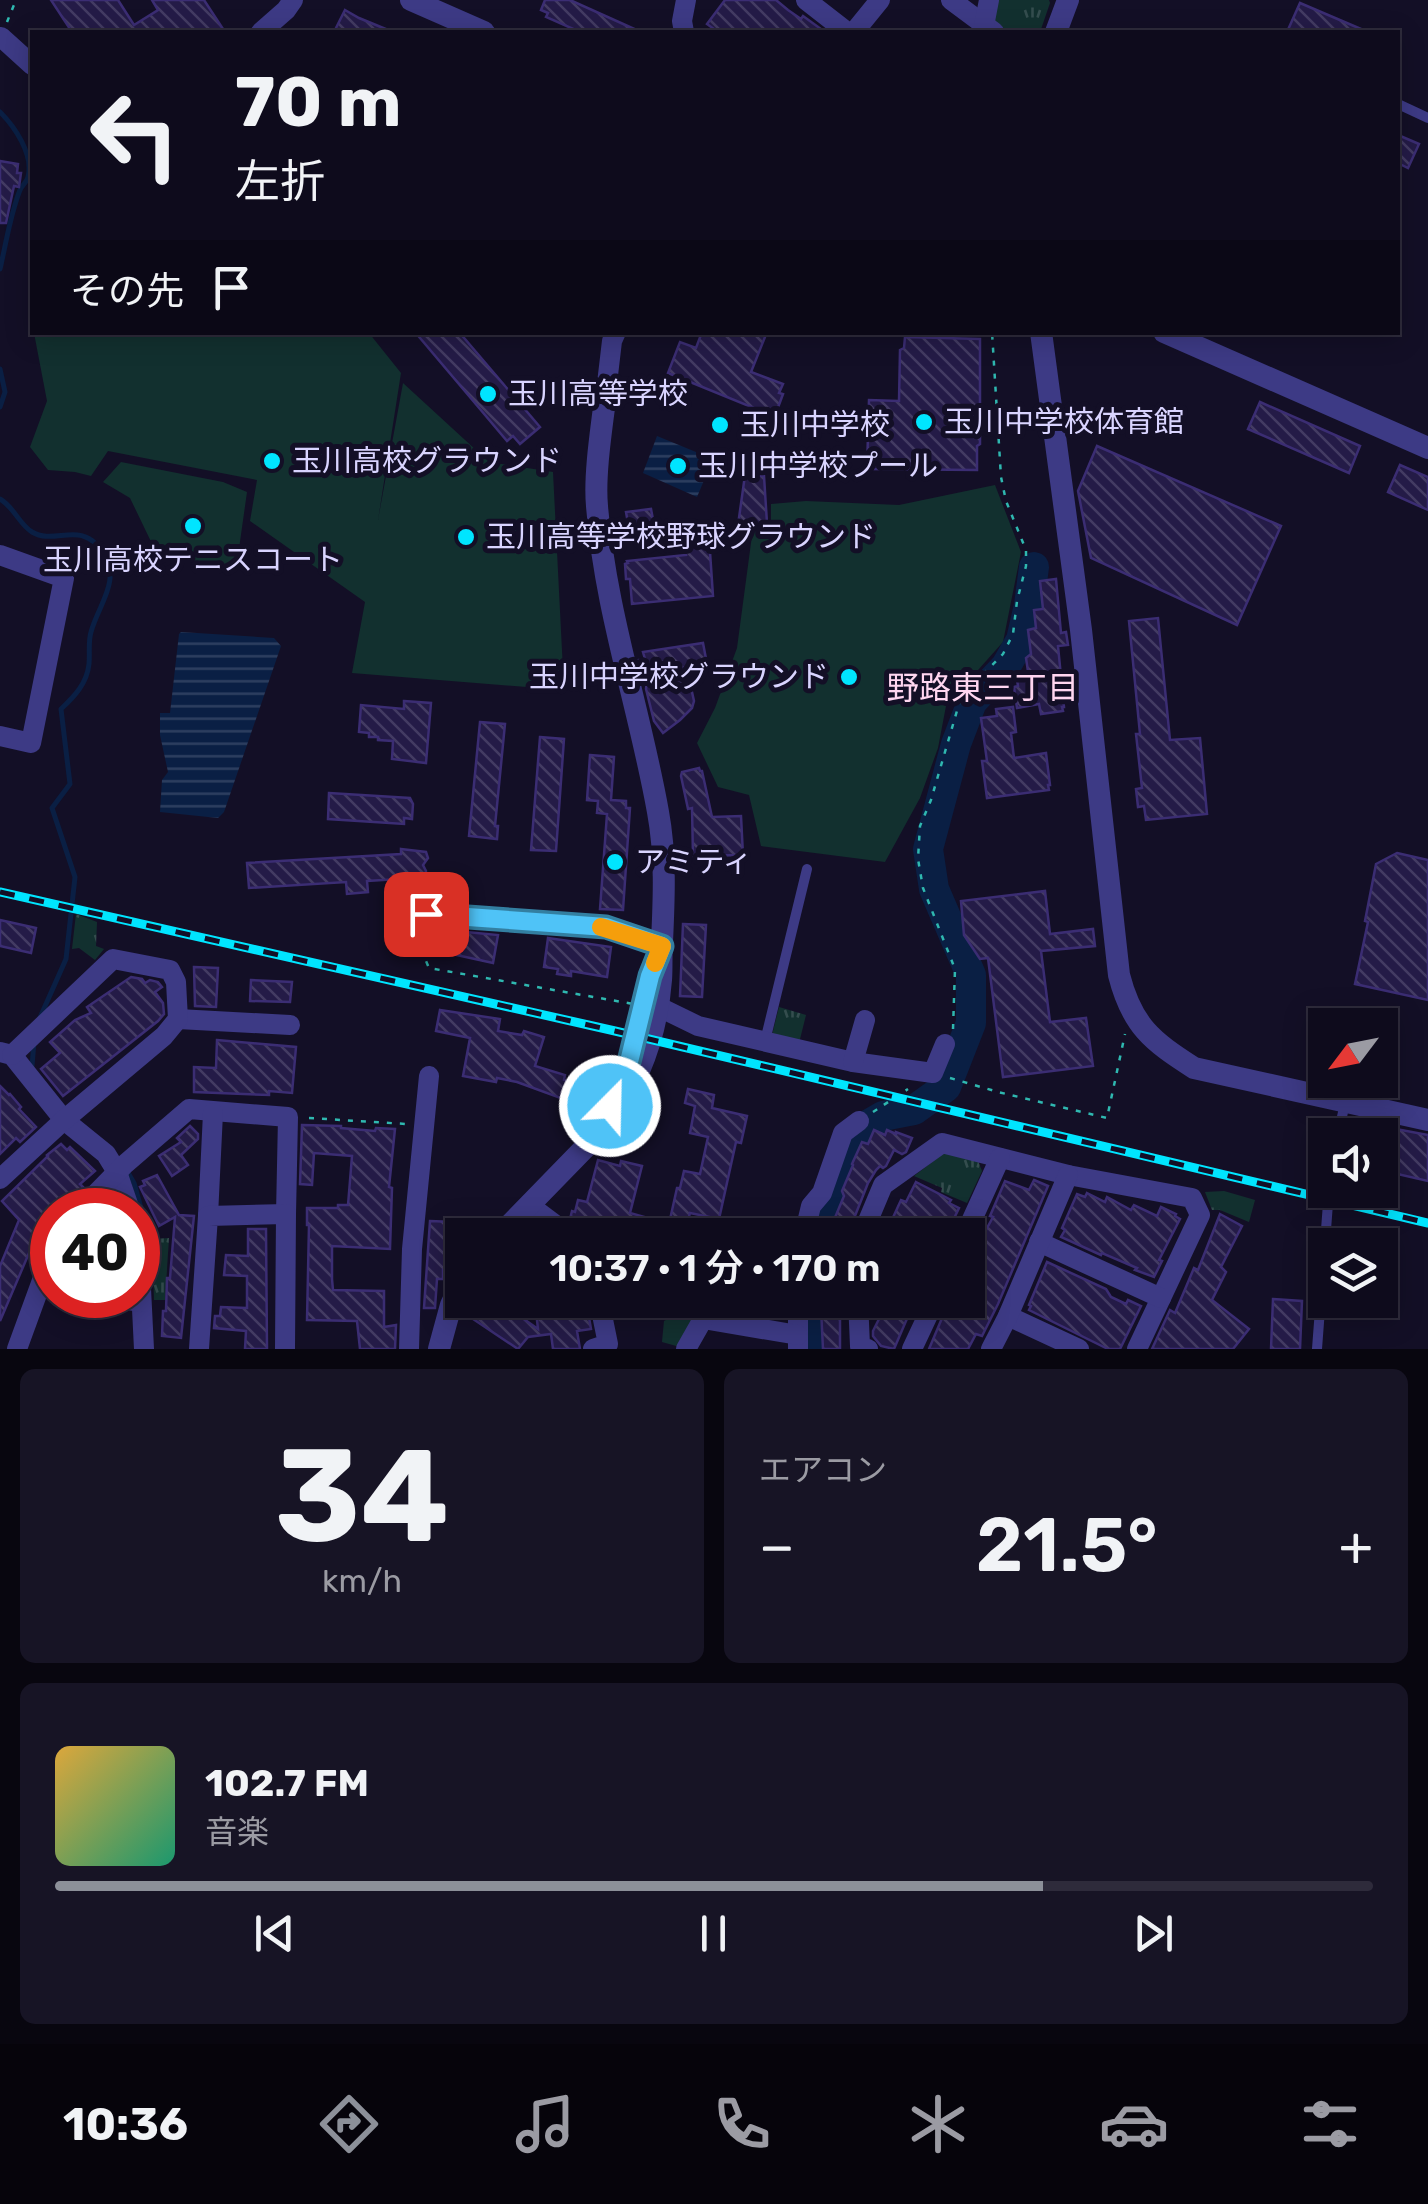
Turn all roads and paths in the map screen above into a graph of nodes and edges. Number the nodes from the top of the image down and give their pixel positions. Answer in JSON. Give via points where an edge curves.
{"nodes":[{"id":1,"x":16,"y":0,"type":"edge"},
{"id":2,"x":293,"y":0,"type":"edge"},
{"id":3,"x":411,"y":0,"type":"edge"},
{"id":4,"x":806,"y":0,"type":"edge"},
{"id":5,"x":880,"y":0,"type":"edge"},
{"id":6,"x":952,"y":0,"type":"edge"},
{"id":7,"x":989,"y":0,"type":"edge"},
{"id":8,"x":1068,"y":0,"type":"edge"},
{"id":9,"x":989,"y":29,"type":"edge"},
{"id":10,"x":263,"y":30,"type":"edge"},
{"id":11,"x":479,"y":30,"type":"edge"},
{"id":12,"x":847,"y":30,"type":"edge"},
{"id":13,"x":852,"y":30,"type":"edge"},
{"id":14,"x":1057,"y":30,"type":"edge"},
{"id":15,"x":1,"y":36,"type":"edge"},
{"id":16,"x":30,"y":63,"type":"edge"},
{"id":17,"x":1400,"y":105,"type":"edge"},
{"id":18,"x":1428,"y":118,"type":"edge"},
{"id":19,"x":615,"y":335,"type":"edge"},
{"id":20,"x":992,"y":335,"type":"edge"},
{"id":21,"x":1041,"y":335,"type":"edge"},
{"id":22,"x":1171,"y":335,"type":"edge"},
{"id":23,"x":606,"y":392,"type":"joint"},
{"id":24,"x":1428,"y":448,"type":"edge"},
{"id":25,"x":0,"y":555,"type":"edge"},
{"id":26,"x":0,"y":736,"type":"edge"},
{"id":27,"x":807,"y":869,"type":"dead end"},
{"id":28,"x":426,"y":914,"type":"dead end"},
{"id":29,"x":662,"y":946,"type":"junction"},
{"id":30,"x":423,"y":954,"type":"dead end"},
{"id":31,"x":650,"y":1006,"type":"junction"},
{"id":32,"x":1130,"y":1007,"type":"junction"},
{"id":33,"x":178,"y":1018,"type":"junction"},
{"id":34,"x":865,"y":1020,"type":"dead end"},
{"id":35,"x":290,"y":1026,"type":"dead end"},
{"id":36,"x":765,"y":1041,"type":"junction"},
{"id":37,"x":945,"y":1044,"type":"joint"},
{"id":38,"x":6,"y":1053,"type":"edge"},
{"id":39,"x":853,"y":1062,"type":"junction"},
{"id":40,"x":933,"y":1073,"type":"junction"},
{"id":41,"x":429,"y":1076,"type":"dead end"},
{"id":42,"x":1346,"y":1102,"type":"junction"},
{"id":43,"x":213,"y":1112,"type":"junction"},
{"id":44,"x":288,"y":1117,"type":"junction"},
{"id":45,"x":1342,"y":1118,"type":"edge"},
{"id":46,"x":64,"y":1120,"type":"junction"},
{"id":47,"x":1428,"y":1120,"type":"edge"},
{"id":48,"x":859,"y":1121,"type":"joint"},
{"id":49,"x":425,"y":1124,"type":"junction"},
{"id":50,"x":1000,"y":1158,"type":"junction"},
{"id":51,"x":117,"y":1172,"type":"junction"},
{"id":52,"x":1068,"y":1175,"type":"junction"},
{"id":53,"x":0,"y":1179,"type":"edge"},
{"id":54,"x":101,"y":1188,"type":"edge"},
{"id":55,"x":122,"y":1188,"type":"edge"},
{"id":56,"x":529,"y":1205,"type":"junction"},
{"id":57,"x":1328,"y":1208,"type":"edge"},
{"id":58,"x":286,"y":1214,"type":"junction"},
{"id":59,"x":208,"y":1216,"type":"junction"},
{"id":60,"x":516,"y":1218,"type":"edge"},
{"id":61,"x":546,"y":1218,"type":"edge"},
{"id":62,"x":808,"y":1218,"type":"edge"},
{"id":63,"x":869,"y":1218,"type":"edge"},
{"id":64,"x":973,"y":1218,"type":"edge"},
{"id":65,"x":1039,"y":1242,"type":"junction"},
{"id":66,"x":1161,"y":1298,"type":"junction"},
{"id":67,"x":1008,"y":1316,"type":"junction"},
{"id":68,"x":32,"y":1318,"type":"edge"},
{"id":69,"x":142,"y":1318,"type":"edge"},
{"id":70,"x":448,"y":1318,"type":"edge"},
{"id":71,"x":603,"y":1318,"type":"edge"},
{"id":72,"x":701,"y":1318,"type":"edge"},
{"id":73,"x":728,"y":1318,"type":"edge"},
{"id":74,"x":859,"y":1318,"type":"edge"},
{"id":75,"x":927,"y":1318,"type":"edge"},
{"id":76,"x":798,"y":1342,"type":"edge"},
{"id":77,"x":17,"y":1349,"type":"edge"},
{"id":78,"x":144,"y":1349,"type":"edge"},
{"id":79,"x":200,"y":1349,"type":"edge"},
{"id":80,"x":285,"y":1349,"type":"edge"},
{"id":81,"x":409,"y":1349,"type":"edge"},
{"id":82,"x":439,"y":1349,"type":"edge"},
{"id":83,"x":593,"y":1349,"type":"edge"},
{"id":84,"x":686,"y":1349,"type":"edge"},
{"id":85,"x":868,"y":1349,"type":"edge"},
{"id":86,"x":912,"y":1349,"type":"edge"},
{"id":87,"x":991,"y":1349,"type":"edge"},
{"id":88,"x":1078,"y":1349,"type":"edge"},
{"id":89,"x":1137,"y":1349,"type":"edge"},
{"id":90,"x":1316,"y":1349,"type":"edge"}],
"edges":[{"from":1,"to":15,"type":"path"},
{"from":2,"to":10,"type":"street"},
{"from":3,"to":11,"type":"street"},
{"from":4,"to":12,"type":"street"},
{"from":5,"to":13,"type":"street"},
{"from":6,"to":9,"type":"street"},
{"from":7,"to":9,"type":"street"},
{"from":8,"to":14,"type":"street"},
{"from":15,"to":16,"type":"street"},
{"from":17,"to":18,"type":"lane"},
{"from":19,"to":23,"type":"street"},
{"from":20,"to":37,"type":"path","via":[[1000,478],[1026,566],[1013,634],[1003,654],[961,697],[920,826],[924,888],[955,969],[954,1028]]},
{"from":21,"to":32,"type":"street","via":[[1119,976]]},
{"from":22,"to":24,"type":"street"},
{"from":23,"to":29,"type":"street","via":[[596,503],[610,600],[658,815]]},
{"from":25,"to":26,"type":"street","via":[[64,578],[30,743]]},
{"from":27,"to":36,"type":"lane"},
{"from":28,"to":29,"type":"street","via":[[606,927]]},
{"from":29,"to":31,"type":"street","via":[[661,978]]},
{"from":30,"to":31,"type":"path","via":[[430,968]]},
{"from":31,"to":36,"type":"street","via":[[698,1026]]},
{"from":31,"to":56,"type":"street","via":[[647,1050],[623,1104]]},
{"from":32,"to":40,"type":"path","via":[[1107,1118]]},
{"from":32,"to":42,"type":"street","via":[[1146,1034],[1194,1068]]},
{"from":33,"to":35,"type":"street"},
{"from":33,"to":38,"type":"street","via":[[170,970],[113,959]]},
{"from":33,"to":46,"type":"street"},
{"from":34,"to":39,"type":"street"},
{"from":36,"to":39,"type":"street"},
{"from":37,"to":40,"type":"street"},
{"from":38,"to":46,"type":"street"},
{"from":39,"to":40,"type":"street"},
{"from":40,"to":48,"type":"path"},
{"from":41,"to":49,"type":"street"},
{"from":42,"to":45,"type":"lane"},
{"from":42,"to":47,"type":"street"},
{"from":43,"to":44,"type":"street"},
{"from":43,"to":51,"type":"street","via":[[189,1109]]},
{"from":43,"to":59,"type":"street"},
{"from":44,"to":49,"type":"path"},
{"from":44,"to":58,"type":"street"},
{"from":46,"to":51,"type":"street","via":[[106,1154]]},
{"from":46,"to":53,"type":"street"},
{"from":48,"to":62,"type":"street","via":[[843,1133]]},
{"from":49,"to":81,"type":"street"},
{"from":50,"to":52,"type":"street"},
{"from":50,"to":63,"type":"street","via":[[942,1144],[883,1185]]},
{"from":50,"to":64,"type":"street"},
{"from":51,"to":54,"type":"street"},
{"from":51,"to":55,"type":"street"},
{"from":52,"to":65,"type":"street"},
{"from":52,"to":66,"type":"street","via":[[1192,1198],[1200,1215]]},
{"from":56,"to":60,"type":"street"},
{"from":56,"to":61,"type":"street"},
{"from":57,"to":90,"type":"lane"},
{"from":58,"to":59,"type":"street"},
{"from":58,"to":80,"type":"street"},
{"from":59,"to":79,"type":"street"},
{"from":65,"to":66,"type":"street"},
{"from":65,"to":67,"type":"street"},
{"from":66,"to":89,"type":"street"},
{"from":67,"to":87,"type":"street"},
{"from":67,"to":88,"type":"street"},
{"from":68,"to":77,"type":"street"},
{"from":69,"to":78,"type":"street"},
{"from":70,"to":82,"type":"street"},
{"from":71,"to":83,"type":"street","via":[[608,1344]]},
{"from":72,"to":84,"type":"street"},
{"from":73,"to":76,"type":"street"},
{"from":74,"to":85,"type":"street","via":[[860,1346]]},
{"from":75,"to":86,"type":"street"}]}
